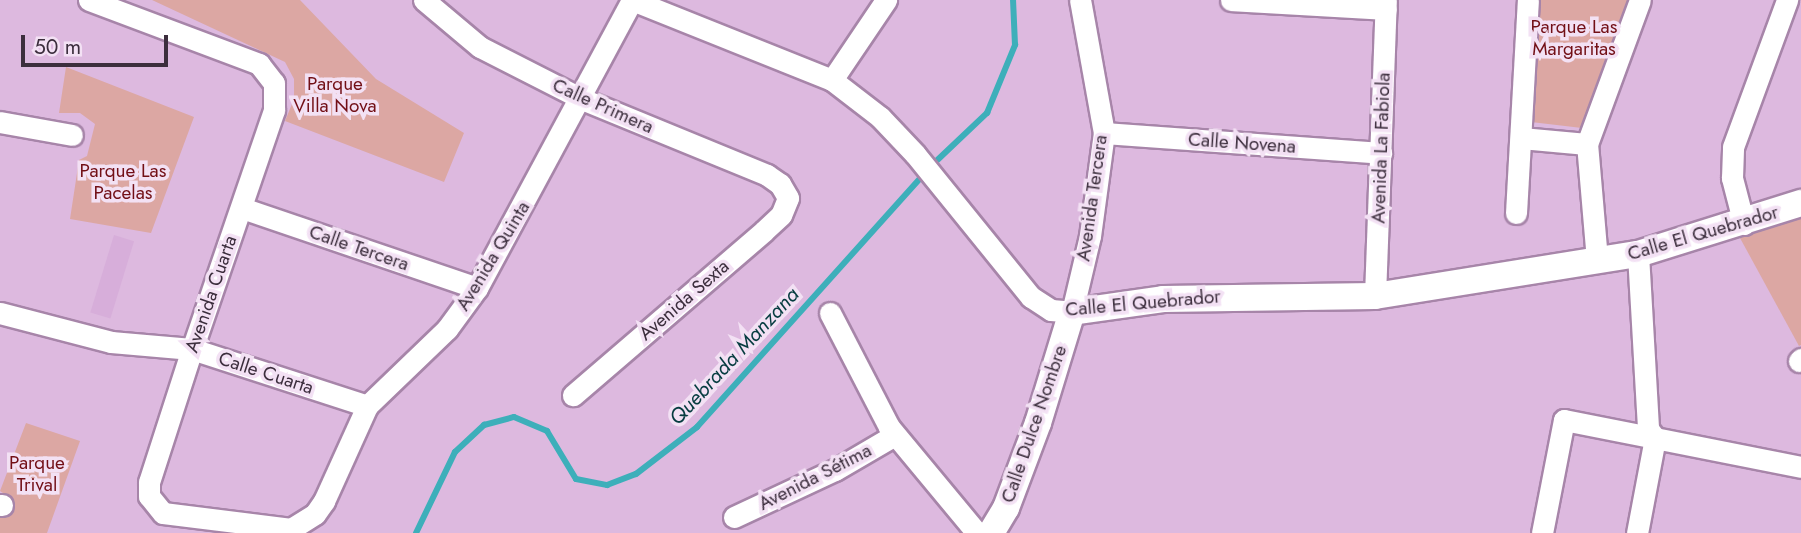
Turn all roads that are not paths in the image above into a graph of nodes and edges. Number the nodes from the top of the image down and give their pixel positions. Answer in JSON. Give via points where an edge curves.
{"nodes":[{"id":1,"x":89,"y":0,"type":"edge"},
{"id":2,"x":424,"y":0,"type":"edge"},
{"id":3,"x":632,"y":0,"type":"edge"},
{"id":4,"x":886,"y":0,"type":"edge"},
{"id":5,"x":1080,"y":0,"type":"edge"},
{"id":6,"x":1231,"y":0,"type":"edge"},
{"id":7,"x":1528,"y":0,"type":"edge"},
{"id":8,"x":1640,"y":0,"type":"edge"},
{"id":9,"x":1787,"y":0,"type":"edge"},
{"id":10,"x":1386,"y":5,"type":"edge"},
{"id":11,"x":832,"y":80,"type":"junction"},
{"id":12,"x":582,"y":99,"type":"junction"},
{"id":13,"x":0,"y":122,"type":"edge"},
{"id":14,"x":1104,"y":133,"type":"junction"},
{"id":15,"x":72,"y":135,"type":"dead end"},
{"id":16,"x":1521,"y":138,"type":"junction"},
{"id":17,"x":1587,"y":144,"type":"junction"},
{"id":18,"x":1381,"y":153,"type":"junction"},
{"id":19,"x":788,"y":198,"type":"joint"},
{"id":20,"x":1801,"y":203,"type":"edge"},
{"id":21,"x":242,"y":208,"type":"junction"},
{"id":22,"x":1516,"y":213,"type":"dead end"},
{"id":23,"x":1744,"y":224,"type":"junction"},
{"id":24,"x":1638,"y":254,"type":"junction"},
{"id":25,"x":1597,"y":260,"type":"junction"},
{"id":26,"x":477,"y":288,"type":"junction"},
{"id":27,"x":1375,"y":296,"type":"junction"},
{"id":28,"x":0,"y":313,"type":"edge"},
{"id":29,"x":830,"y":313,"type":"dead end"},
{"id":30,"x":1072,"y":313,"type":"junction"},
{"id":31,"x":192,"y":349,"type":"junction"},
{"id":32,"x":573,"y":395,"type":"dead end"},
{"id":33,"x":367,"y":406,"type":"junction"},
{"id":34,"x":895,"y":435,"type":"junction"},
{"id":35,"x":1656,"y":438,"type":"junction"},
{"id":36,"x":1801,"y":467,"type":"edge"},
{"id":37,"x":734,"y":517,"type":"dead end"},
{"id":38,"x":303,"y":523,"type":"joint"},
{"id":39,"x":977,"y":533,"type":"edge"},
{"id":40,"x":991,"y":533,"type":"edge"},
{"id":41,"x":1542,"y":533,"type":"edge"},
{"id":42,"x":1637,"y":533,"type":"edge"}],
"edges":[{"from":1,"to":21,"type":"street","name":"Avenida Cuarta","via":[[259,64],[274,83],[274,110]]},
{"from":2,"to":12,"type":"street","name":"Calle Primera","via":[[480,47]]},
{"from":3,"to":11,"type":"street","name":"Calle El Quebrador"},
{"from":3,"to":12,"type":"street","name":"Avenida Quinta"},
{"from":4,"to":11,"type":"street"},
{"from":5,"to":14,"type":"street","name":"Avenida Tercera"},
{"from":6,"to":10,"type":"street"},
{"from":7,"to":16,"type":"street"},
{"from":8,"to":17,"type":"street"},
{"from":9,"to":23,"type":"street","via":[[1733,147],[1732,178]]},
{"from":10,"to":18,"type":"street","name":"Avenida La Fabiola"},
{"from":11,"to":30,"type":"street","name":"Calle El Quebrador","via":[[880,117],[915,154],[1031,297],[1051,310]]},
{"from":12,"to":19,"type":"street","name":"Calle Primera","via":[[767,175],[780,184]]},
{"from":12,"to":26,"type":"street","name":"Avenida Quinta"},
{"from":13,"to":15,"type":"street"},
{"from":14,"to":18,"type":"street","name":"Calle Novena"},
{"from":14,"to":30,"type":"street","name":"Avenida Tercera","via":[[1090,236]]},
{"from":16,"to":17,"type":"street"},
{"from":16,"to":22,"type":"street"},
{"from":17,"to":25,"type":"street"},
{"from":18,"to":27,"type":"street","name":"Avenida La Fabiola"},
{"from":19,"to":32,"type":"street","name":"Avenida Sexta","via":[[781,215],[764,231]]},
{"from":20,"to":23,"type":"street","name":"Calle El Quebrador"},
{"from":21,"to":26,"type":"street","name":"Calle Tercera"},
{"from":21,"to":31,"type":"street","name":"Avenida Cuarta"},
{"from":23,"to":24,"type":"street","name":"Calle El Quebrador"},
{"from":24,"to":25,"type":"street","name":"Calle El Quebrador"},
{"from":24,"to":35,"type":"street","via":[[1645,415]]},
{"from":25,"to":27,"type":"street","name":"Calle El Quebrador"},
{"from":26,"to":33,"type":"street","name":"Avenida Quinta","via":[[447,329]]},
{"from":27,"to":30,"type":"street","name":"Calle El Quebrador","via":[[1163,299]]},
{"from":28,"to":31,"type":"street","name":"Calle Cuarta","via":[[111,342]]},
{"from":29,"to":34,"type":"street"},
{"from":30,"to":40,"type":"street","name":"Calle Dulce Nombre","via":[[1038,423],[1006,508]]},
{"from":31,"to":33,"type":"street","name":"Calle Cuarta"},
{"from":31,"to":38,"type":"street","name":"Avenida Cuarta","via":[[149,482],[154,505],[163,513],[182,517],[291,529]]},
{"from":33,"to":38,"type":"street","name":"Avenida Quinta","via":[[324,501]]},
{"from":34,"to":37,"type":"street","name":"Avenida Sétima","via":[[835,470]]},
{"from":34,"to":39,"type":"street"},
{"from":35,"to":36,"type":"street"},
{"from":35,"to":41,"type":"street","via":[[1564,420]]},
{"from":35,"to":42,"type":"street"}]}
